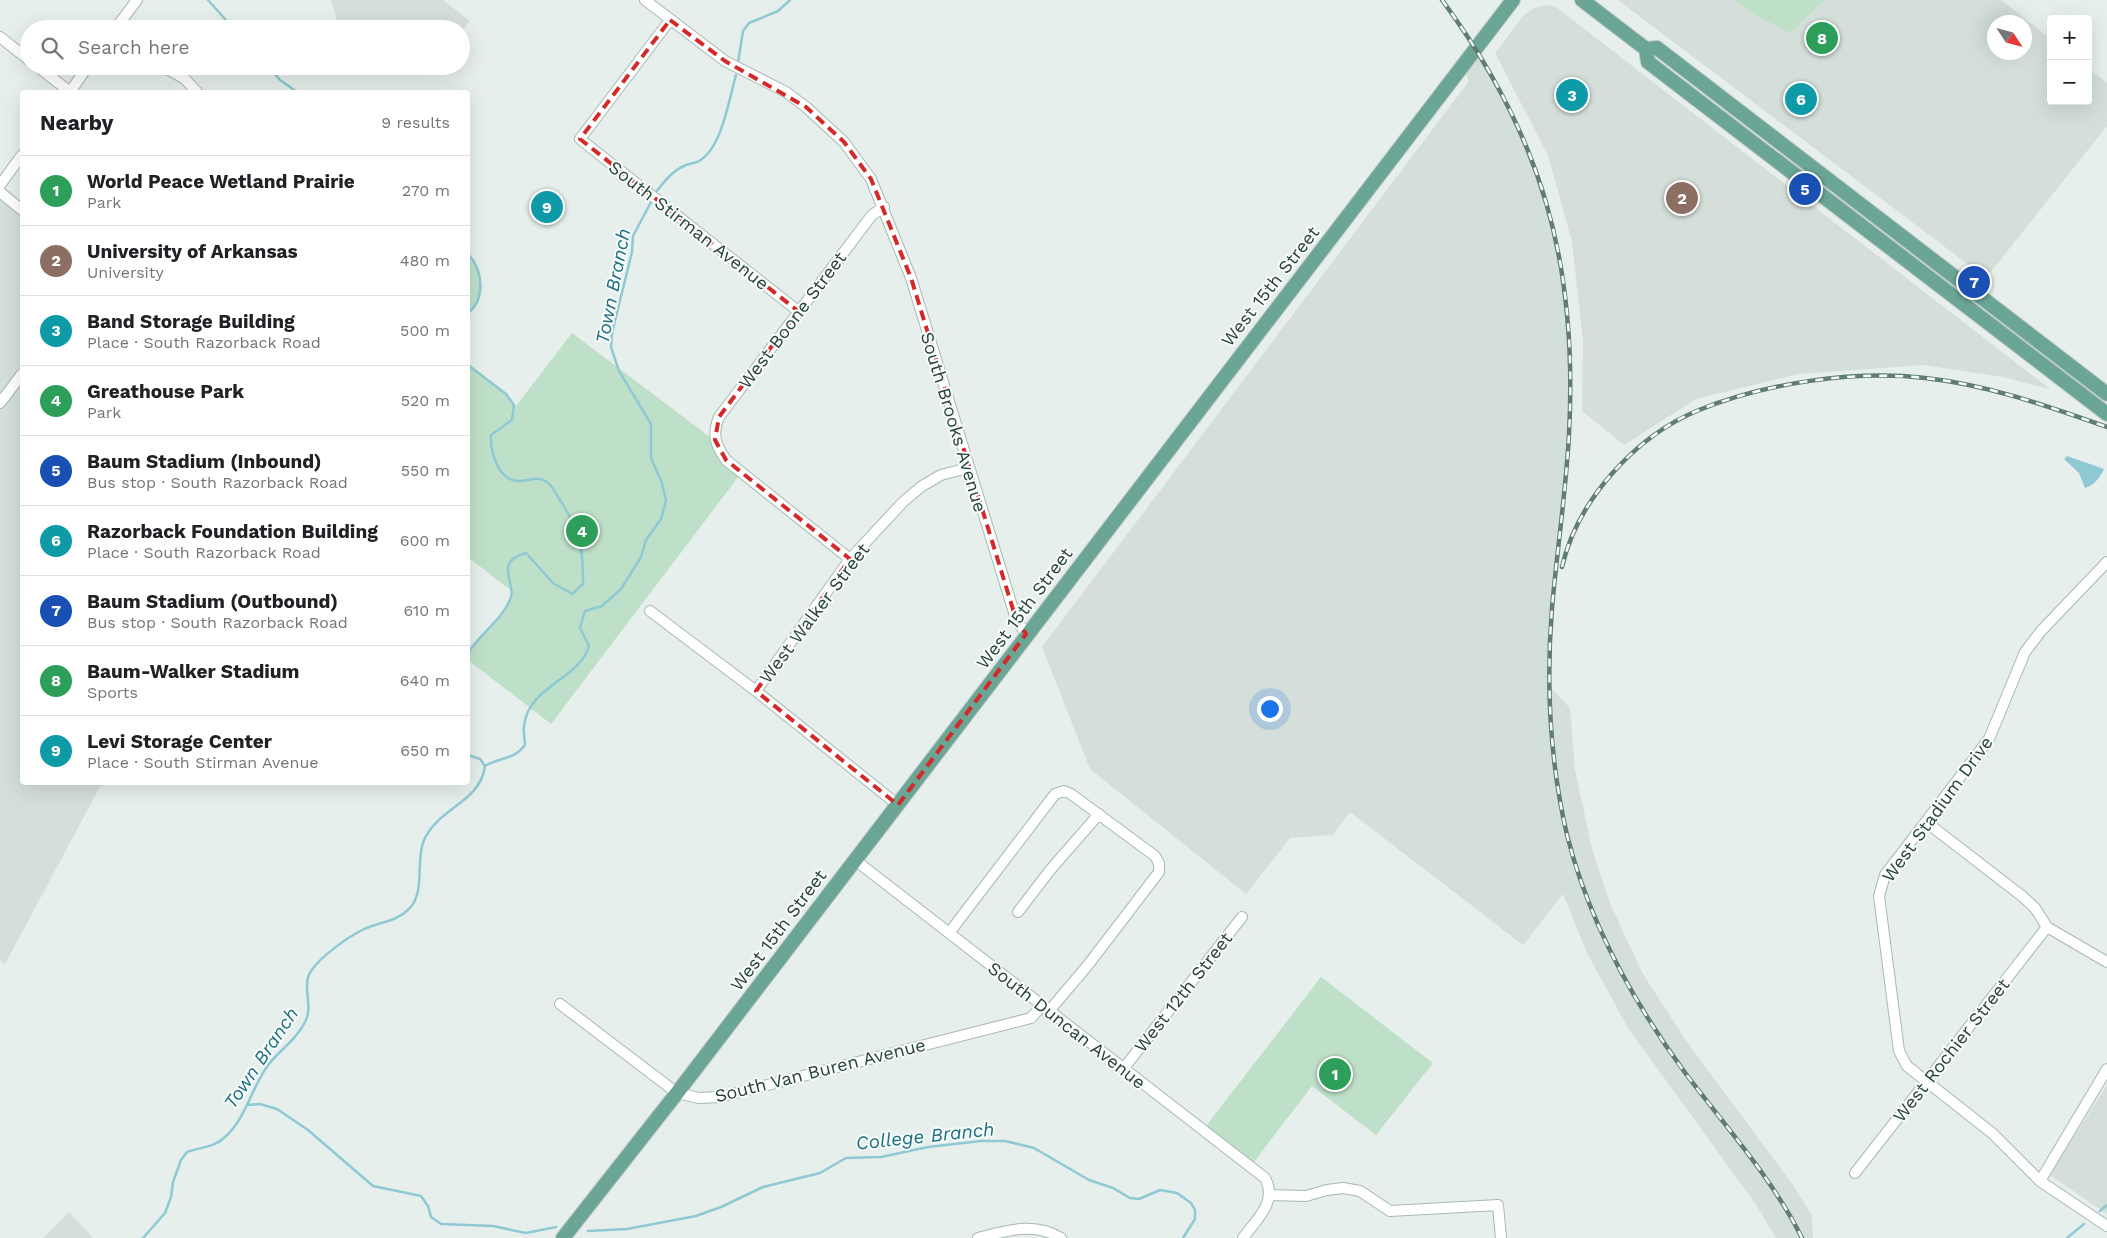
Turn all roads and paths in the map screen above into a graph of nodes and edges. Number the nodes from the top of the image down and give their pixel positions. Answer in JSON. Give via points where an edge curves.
{"nodes":[{"id":1,"x":137,"y":0,"type":"edge"},
{"id":2,"x":645,"y":0,"type":"edge"},
{"id":3,"x":1513,"y":0,"type":"edge"},
{"id":4,"x":1582,"y":0,"type":"edge"},
{"id":5,"x":122,"y":20,"type":"edge"},
{"id":6,"x":670,"y":20,"type":"junction"},
{"id":7,"x":0,"y":37,"type":"edge"},
{"id":8,"x":1646,"y":49,"type":"junction"},
{"id":9,"x":20,"y":53,"type":"edge"},
{"id":10,"x":48,"y":75,"type":"edge"},
{"id":11,"x":82,"y":75,"type":"edge"},
{"id":12,"x":178,"y":75,"type":"edge"},
{"id":13,"x":67,"y":90,"type":"edge"},
{"id":14,"x":71,"y":90,"type":"edge"},
{"id":15,"x":194,"y":90,"type":"edge"},
{"id":16,"x":20,"y":158,"type":"edge"},
{"id":17,"x":0,"y":185,"type":"edge"},
{"id":18,"x":0,"y":192,"type":"edge"},
{"id":19,"x":884,"y":207,"type":"junction"},
{"id":20,"x":20,"y":208,"type":"edge"},
{"id":21,"x":798,"y":311,"type":"junction"},
{"id":22,"x":20,"y":377,"type":"edge"},
{"id":23,"x":2107,"y":394,"type":"edge"},
{"id":24,"x":0,"y":403,"type":"edge"},
{"id":25,"x":2107,"y":414,"type":"edge"},
{"id":26,"x":968,"y":468,"type":"junction"},
{"id":27,"x":850,"y":558,"type":"junction"},
{"id":28,"x":2107,"y":562,"type":"edge"},
{"id":29,"x":650,"y":611,"type":"dead end"},
{"id":30,"x":1026,"y":634,"type":"junction"},
{"id":31,"x":756,"y":691,"type":"junction"},
{"id":32,"x":898,"y":805,"type":"junction"},
{"id":33,"x":1098,"y":814,"type":"junction"},
{"id":34,"x":1926,"y":822,"type":"junction"},
{"id":35,"x":855,"y":860,"type":"junction"},
{"id":36,"x":1018,"y":912,"type":"dead end"},
{"id":37,"x":1242,"y":917,"type":"dead end"},
{"id":38,"x":2047,"y":927,"type":"junction"},
{"id":39,"x":949,"y":933,"type":"junction"},
{"id":40,"x":2107,"y":962,"type":"edge"},
{"id":41,"x":560,"y":1004,"type":"dead end"},
{"id":42,"x":1045,"y":1008,"type":"junction"},
{"id":43,"x":1124,"y":1068,"type":"junction"},
{"id":44,"x":2107,"y":1069,"type":"edge"},
{"id":45,"x":1926,"y":1082,"type":"junction"},
{"id":46,"x":677,"y":1093,"type":"junction"},
{"id":47,"x":1855,"y":1173,"type":"dead end"},
{"id":48,"x":2040,"y":1181,"type":"junction"},
{"id":49,"x":1270,"y":1195,"type":"junction"},
{"id":50,"x":2107,"y":1226,"type":"edge"},
{"id":51,"x":563,"y":1238,"type":"edge"},
{"id":52,"x":978,"y":1238,"type":"edge"},
{"id":53,"x":1061,"y":1238,"type":"edge"},
{"id":54,"x":1242,"y":1238,"type":"edge"},
{"id":55,"x":1502,"y":1238,"type":"edge"}],
"edges":[{"from":1,"to":5,"type":"street"},
{"from":2,"to":6,"type":"street","name":"South Brooks Avenue"},
{"from":3,"to":30,"type":"main road","name":"West 15th Street"},
{"from":4,"to":8,"type":"main road"},
{"from":6,"to":19,"type":"street","name":"South Brooks Avenue","via":[[725,61],[786,92],[825,122],[872,179]]},
{"from":6,"to":21,"type":"street","name":"South Stirman Avenue","via":[[580,139]]},
{"from":7,"to":9,"type":"street"},
{"from":8,"to":23,"type":"main road","via":[[1658,48]]},
{"from":8,"to":25,"type":"main road","via":[[1648,62]]},
{"from":10,"to":13,"type":"street"},
{"from":11,"to":14,"type":"street"},
{"from":12,"to":15,"type":"street"},
{"from":16,"to":17,"type":"street"},
{"from":18,"to":20,"type":"street"},
{"from":19,"to":21,"type":"street","name":"West Boone Street","via":[[872,215]]},
{"from":19,"to":26,"type":"street","name":"South Brooks Avenue","via":[[910,278]]},
{"from":21,"to":27,"type":"street","name":"West Boone Street","via":[[719,417],[714,429],[715,440],[726,460]]},
{"from":22,"to":24,"type":"street"},
{"from":26,"to":27,"type":"street","name":"West Walker Street","via":[[922,486]]},
{"from":26,"to":30,"type":"street","name":"South Brooks Avenue","via":[[1016,619]]},
{"from":27,"to":31,"type":"street","name":"West Walker Street"},
{"from":28,"to":34,"type":"street","name":"West Stadium Drive","via":[[2025,652],[1989,739]]},
{"from":29,"to":31,"type":"street"},
{"from":30,"to":32,"type":"main road","name":"West 15th Street"},
{"from":31,"to":32,"type":"street"},
{"from":32,"to":35,"type":"main road","name":"West 15th Street"},
{"from":33,"to":36,"type":"street"},
{"from":33,"to":39,"type":"street","via":[[1071,794],[1055,794]]},
{"from":33,"to":42,"type":"street","name":"South Van Buren Avenue","via":[[1155,856],[1159,872],[1088,965]]},
{"from":34,"to":38,"type":"street","via":[[2036,908]]},
{"from":34,"to":45,"type":"street","name":"West Stadium Drive","via":[[1885,875],[1879,896],[1899,1051],[1907,1066]]},
{"from":35,"to":39,"type":"street","name":"South Duncan Avenue"},
{"from":35,"to":46,"type":"main road","name":"West 15th Street"},
{"from":37,"to":43,"type":"street","name":"West 12th Street"},
{"from":38,"to":40,"type":"street"},
{"from":38,"to":45,"type":"street","name":"West Rochier Street"},
{"from":39,"to":42,"type":"street","name":"South Duncan Avenue"},
{"from":41,"to":46,"type":"street","name":"South Van Buren Avenue"},
{"from":42,"to":43,"type":"street","name":"South Duncan Avenue"},
{"from":42,"to":46,"type":"street","name":"South Van Buren Avenue","via":[[1031,1018],[720,1097],[699,1098]]},
{"from":43,"to":49,"type":"street","name":"South Duncan Avenue","via":[[1265,1178]]},
{"from":44,"to":48,"type":"street"},
{"from":45,"to":47,"type":"street","name":"West Rochier Street"},
{"from":45,"to":48,"type":"street","name":"West Stadium Drive","via":[[1992,1133]]},
{"from":46,"to":51,"type":"main road","name":"West 15th Street"},
{"from":48,"to":50,"type":"street","name":"West Stadium Drive"},
{"from":49,"to":54,"type":"street","via":[[1267,1206]]},
{"from":49,"to":55,"type":"street","via":[[1306,1196],[1343,1188],[1360,1191],[1390,1211],[1498,1205]]},
{"from":52,"to":53,"type":"street","via":[[1028,1228],[1042,1229]]}]}
